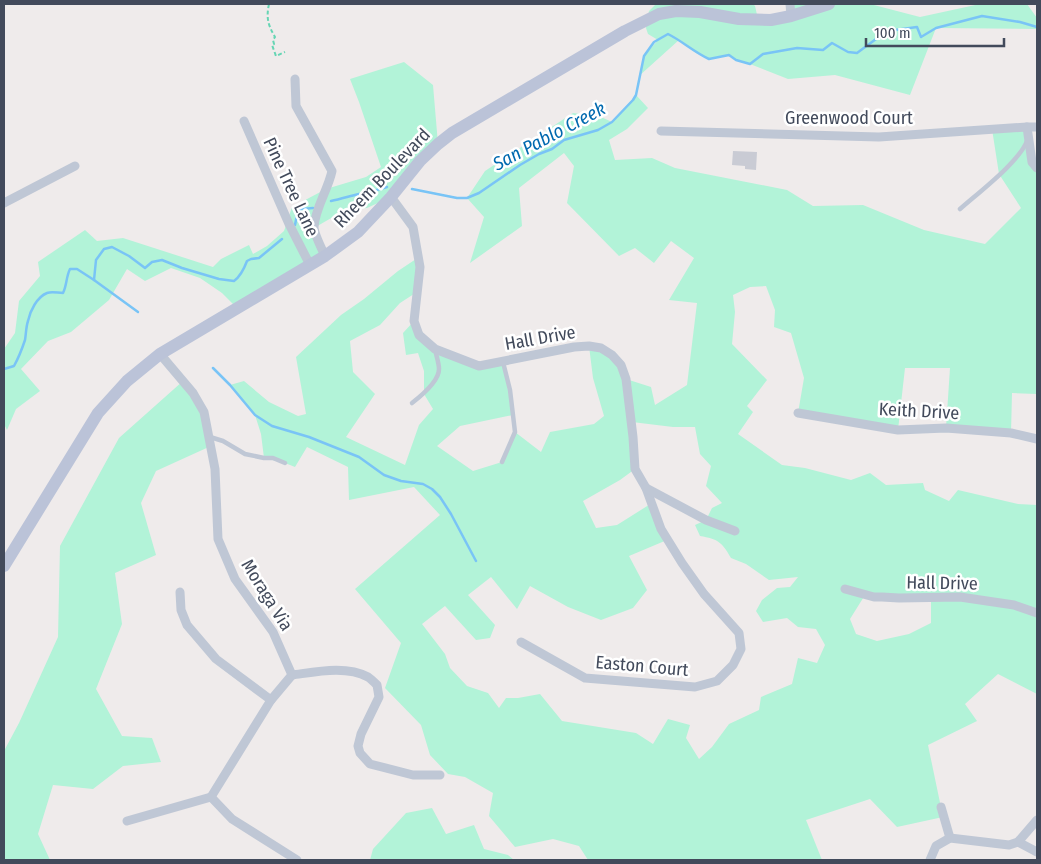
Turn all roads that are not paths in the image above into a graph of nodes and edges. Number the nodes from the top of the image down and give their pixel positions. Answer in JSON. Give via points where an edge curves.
{"nodes":[{"id":1,"x":829,"y":4,"type":"edge"},
{"id":2,"x":791,"y":10,"type":"edge"},
{"id":3,"x":295,"y":79,"type":"dead end"},
{"id":4,"x":244,"y":122,"type":"dead end"},
{"id":5,"x":1027,"y":126,"type":"junction"},
{"id":6,"x":1037,"y":127,"type":"edge"},
{"id":7,"x":661,"y":131,"type":"dead end"},
{"id":8,"x":1028,"y":137,"type":"junction"},
{"id":9,"x":75,"y":166,"type":"dead end"},
{"id":10,"x":1037,"y":168,"type":"edge"},
{"id":11,"x":391,"y":197,"type":"junction"},
{"id":12,"x":4,"y":203,"type":"edge"},
{"id":13,"x":960,"y":209,"type":"dead end"},
{"id":14,"x":325,"y":256,"type":"junction"},
{"id":15,"x":310,"y":265,"type":"junction"},
{"id":16,"x":435,"y":350,"type":"junction"},
{"id":17,"x":160,"y":354,"type":"junction"},
{"id":18,"x":502,"y":360,"type":"junction"},
{"id":19,"x":412,"y":403,"type":"dead end"},
{"id":20,"x":798,"y":413,"type":"dead end"},
{"id":21,"x":209,"y":437,"type":"junction"},
{"id":22,"x":1037,"y":439,"type":"edge"},
{"id":23,"x":502,"y":462,"type":"dead end"},
{"id":24,"x":284,"y":463,"type":"dead end"},
{"id":25,"x":646,"y":488,"type":"junction"},
{"id":26,"x":735,"y":531,"type":"dead end"},
{"id":27,"x":4,"y":566,"type":"edge"},
{"id":28,"x":845,"y":589,"type":"dead end"},
{"id":29,"x":180,"y":592,"type":"dead end"},
{"id":30,"x":1037,"y":613,"type":"edge"},
{"id":31,"x":521,"y":642,"type":"dead end"},
{"id":32,"x":292,"y":675,"type":"junction"},
{"id":33,"x":270,"y":700,"type":"junction"},
{"id":34,"x":440,"y":775,"type":"dead end"},
{"id":35,"x":211,"y":797,"type":"junction"},
{"id":36,"x":941,"y":806,"type":"dead end"},
{"id":37,"x":1037,"y":820,"type":"edge"},
{"id":38,"x":127,"y":821,"type":"dead end"},
{"id":39,"x":950,"y":838,"type":"junction"},
{"id":40,"x":1018,"y":842,"type":"junction"},
{"id":41,"x":1037,"y":852,"type":"edge"},
{"id":42,"x":296,"y":860,"type":"edge"},
{"id":43,"x":930,"y":860,"type":"edge"}],
"edges":[{"from":1,"to":2,"type":"street","name":"Rheem Boulevard"},
{"from":2,"to":11,"type":"street","name":"Rheem Boulevard","via":[[771,20],[739,19],[700,12],[659,14],[452,133],[420,161]]},
{"from":3,"to":14,"type":"street","via":[[296,106],[332,171],[314,228]]},
{"from":4,"to":15,"type":"street","name":"Pine Tree Lane"},
{"from":5,"to":6,"type":"street","name":"Greenwood Court"},
{"from":5,"to":7,"type":"street","name":"Greenwood Court","via":[[879,137]]},
{"from":5,"to":8,"type":"street"},
{"from":8,"to":10,"type":"street","via":[[1032,162]]},
{"from":8,"to":13,"type":"lane","via":[[1024,148]]},
{"from":9,"to":12,"type":"street"},
{"from":11,"to":14,"type":"street","name":"Rheem Boulevard","via":[[358,232]]},
{"from":11,"to":16,"type":"street","name":"Hall Drive","via":[[413,227],[420,267],[414,321],[419,336]]},
{"from":14,"to":15,"type":"street","name":"Rheem Boulevard"},
{"from":15,"to":17,"type":"street","name":"Rheem Boulevard"},
{"from":16,"to":18,"type":"street","name":"Hall Drive","via":[[478,366]]},
{"from":16,"to":19,"type":"lane","via":[[439,369],[436,378]]},
{"from":17,"to":21,"type":"street","name":"Moraga Via","via":[[193,393],[204,412]]},
{"from":17,"to":27,"type":"street","name":"Rheem Boulevard","via":[[127,381],[98,413]]},
{"from":18,"to":23,"type":"lane","via":[[510,390],[515,432]]},
{"from":18,"to":25,"type":"street","name":"Hall Drive","via":[[574,346],[601,348],[612,355],[626,379],[635,469]]},
{"from":20,"to":22,"type":"street","name":"Keith Drive","via":[[898,430],[946,428],[1011,433]]},
{"from":21,"to":24,"type":"lane","via":[[245,454]]},
{"from":21,"to":32,"type":"street","name":"Moraga Via","via":[[216,469],[218,539],[235,579],[273,632]]},
{"from":25,"to":26,"type":"street","via":[[706,520]]},
{"from":25,"to":31,"type":"street","name":"Easton Court","via":[[661,529],[682,563],[738,634],[741,649],[732,665],[717,681],[695,687],[585,678]]},
{"from":28,"to":30,"type":"street","name":"Hall Drive","via":[[874,597],[960,597],[1014,604]]},
{"from":29,"to":33,"type":"street","via":[[181,610],[188,625],[216,660]]},
{"from":32,"to":33,"type":"street"},
{"from":32,"to":34,"type":"street","via":[[326,670],[354,672],[368,677],[377,685],[379,697],[361,734],[360,753],[370,764],[413,775]]},
{"from":33,"to":35,"type":"street"},
{"from":35,"to":38,"type":"street"},
{"from":35,"to":42,"type":"street","via":[[232,819]]},
{"from":36,"to":39,"type":"street"},
{"from":37,"to":40,"type":"street"},
{"from":39,"to":40,"type":"street","via":[[1009,845]]},
{"from":39,"to":43,"type":"street","via":[[936,846]]},
{"from":40,"to":41,"type":"street"}]}
